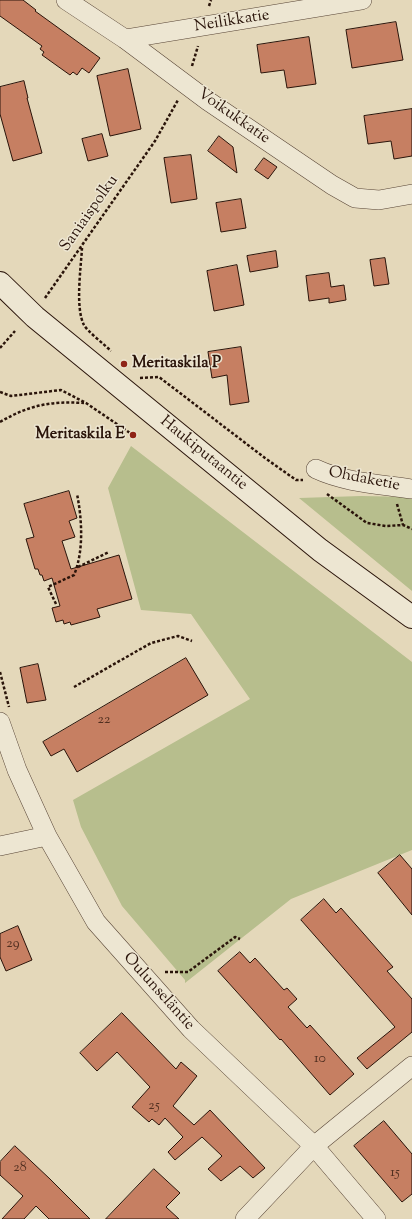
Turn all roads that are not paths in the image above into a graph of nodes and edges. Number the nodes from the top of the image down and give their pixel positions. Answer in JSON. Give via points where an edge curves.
{"nodes":[{"id":1,"x":66,"y":0,"type":"edge"},
{"id":2,"x":362,"y":0,"type":"edge"},
{"id":3,"x":125,"y":39,"type":"junction"},
{"id":4,"x":412,"y":194,"type":"edge"},
{"id":5,"x":0,"y":283,"type":"edge"},
{"id":6,"x":310,"y":475,"type":"road end"},
{"id":7,"x":412,"y":489,"type":"edge"},
{"id":8,"x":412,"y":618,"type":"edge"},
{"id":9,"x":6,"y":718,"type":"edge"},
{"id":10,"x":47,"y":836,"type":"junction"},
{"id":11,"x":0,"y":846,"type":"edge"},
{"id":12,"x":412,"y":1066,"type":"edge"},
{"id":13,"x":314,"y":1146,"type":"junction"},
{"id":14,"x":245,"y":1219,"type":"edge"},
{"id":15,"x":376,"y":1219,"type":"edge"}],
"edges":[{"from":1,"to":3,"type":"street","name":"Voikukkatie"},
{"from":2,"to":3,"type":"street","name":"Neilikkatie"},
{"from":3,"to":4,"type":"street","name":"Voikukkatie","via":[[208,101],[355,198],[379,200]]},
{"from":5,"to":8,"type":"main road","name":"Haukiputaantie","via":[[35,317],[320,550]]},
{"from":6,"to":7,"type":"street","name":"Ohdaketie","via":[[329,475]]},
{"from":9,"to":10,"type":"street","name":"Oulunseläntie","via":[[16,770]]},
{"from":10,"to":11,"type":"street"},
{"from":10,"to":13,"type":"street","name":"Oulunseläntie","via":[[96,922],[191,1029]]},
{"from":12,"to":13,"type":"street"},
{"from":13,"to":14,"type":"street"},
{"from":13,"to":15,"type":"street","name":"Oulunseläntie"}]}
